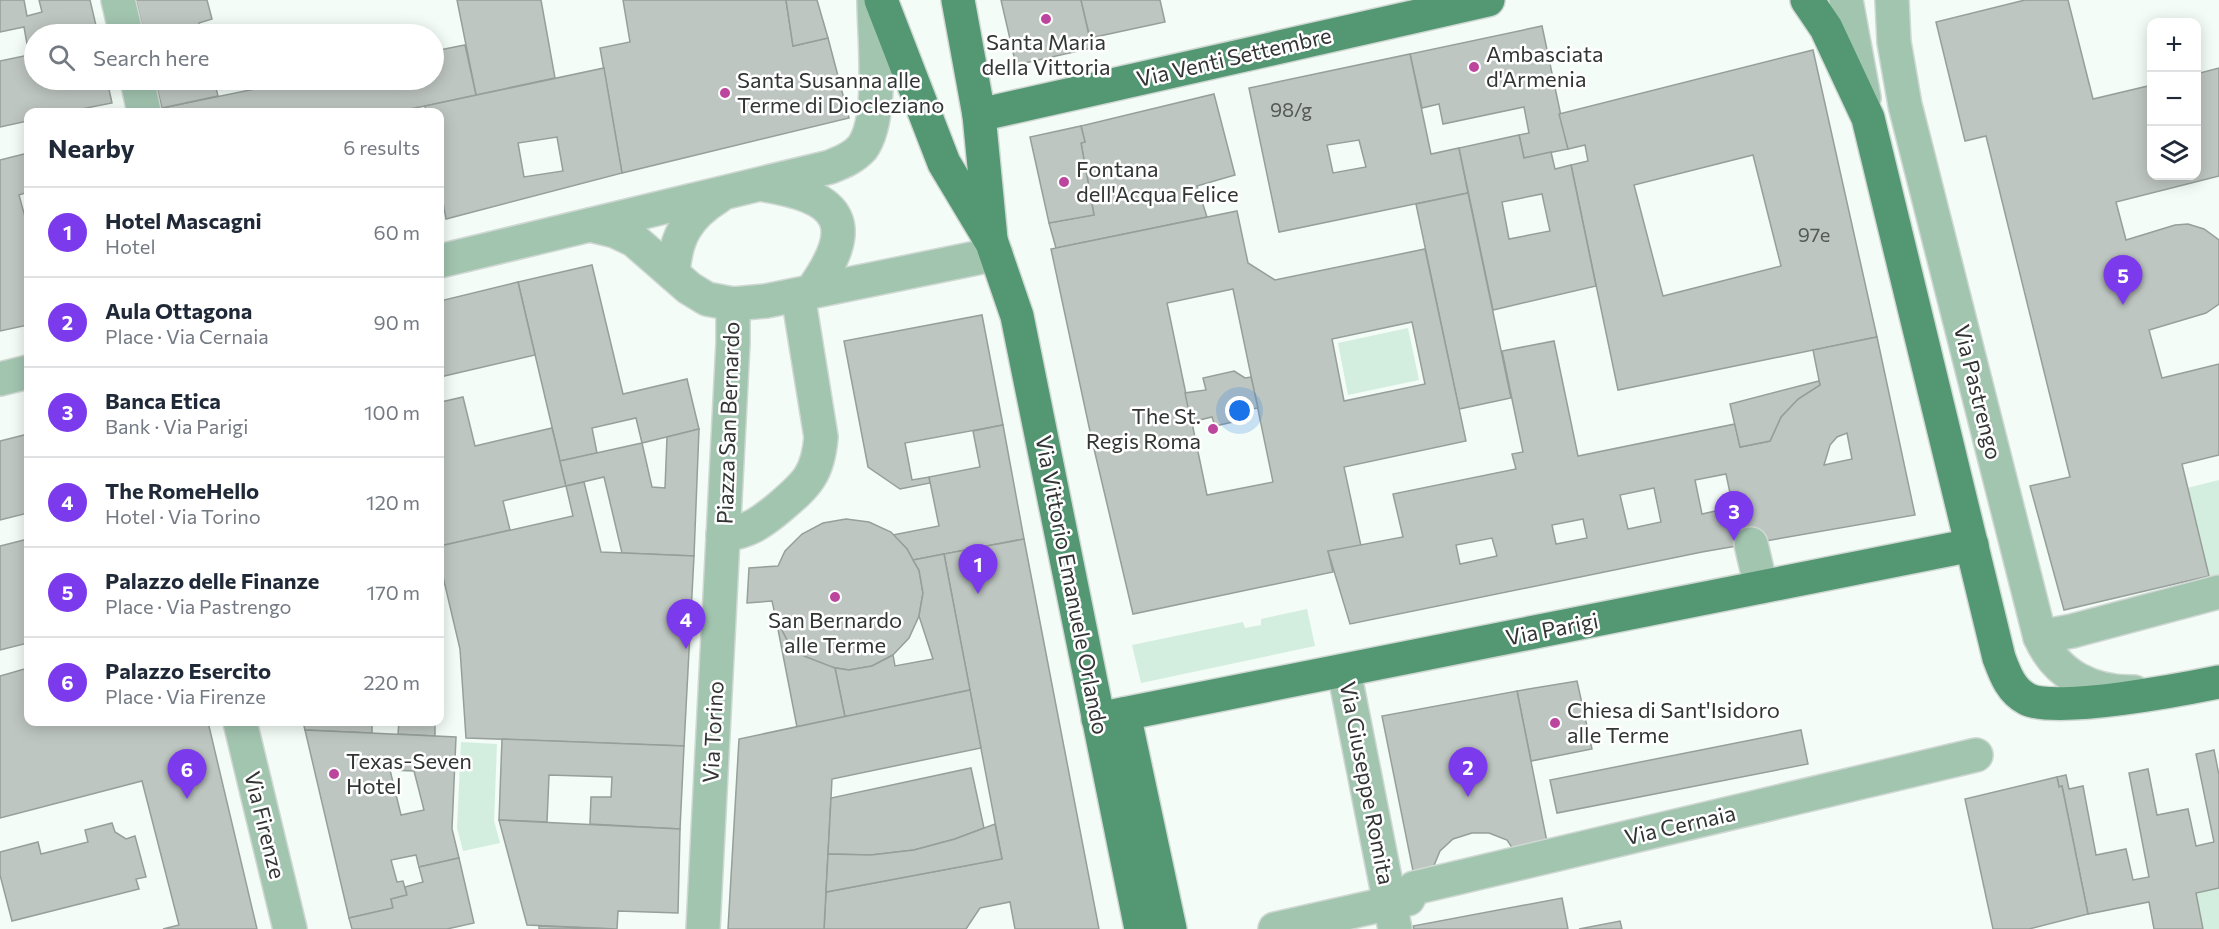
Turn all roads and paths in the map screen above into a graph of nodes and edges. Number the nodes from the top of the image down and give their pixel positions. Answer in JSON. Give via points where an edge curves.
{"nodes":[{"id":1,"x":118,"y":0,"type":"edge"},
{"id":2,"x":874,"y":0,"type":"edge"},
{"id":3,"x":881,"y":0,"type":"edge"},
{"id":4,"x":958,"y":0,"type":"edge"},
{"id":5,"x":1488,"y":0,"type":"edge"},
{"id":6,"x":1807,"y":0,"type":"edge"},
{"id":7,"x":1846,"y":0,"type":"edge"},
{"id":8,"x":1892,"y":0,"type":"edge"},
{"id":9,"x":124,"y":24,"type":"edge"},
{"id":10,"x":138,"y":90,"type":"edge"},
{"id":11,"x":143,"y":108,"type":"edge"},
{"id":12,"x":980,"y":115,"type":"junction"},
{"id":13,"x":1868,"y":118,"type":"junction"},
{"id":14,"x":748,"y":186,"type":"junction"},
{"id":15,"x":589,"y":225,"type":"junction"},
{"id":16,"x":994,"y":249,"type":"junction"},
{"id":17,"x":444,"y":260,"type":"edge"},
{"id":18,"x":673,"y":274,"type":"junction"},
{"id":19,"x":804,"y":293,"type":"junction"},
{"id":20,"x":733,"y":304,"type":"junction"},
{"id":21,"x":24,"y":351,"type":"edge"},
{"id":22,"x":0,"y":356,"type":"edge"},
{"id":23,"x":24,"y":373,"type":"edge"},
{"id":24,"x":0,"y":378,"type":"edge"},
{"id":25,"x":723,"y":535,"type":"junction"},
{"id":26,"x":1751,"y":544,"type":"dead end"},
{"id":27,"x":1972,"y":545,"type":"junction"},
{"id":28,"x":1761,"y":587,"type":"junction"},
{"id":29,"x":2219,"y":592,"type":"edge"},
{"id":30,"x":2040,"y":637,"type":"junction"},
{"id":31,"x":1344,"y":671,"type":"junction"},
{"id":32,"x":2219,"y":682,"type":"edge"},
{"id":33,"x":2166,"y":693,"type":"junction"},
{"id":34,"x":1111,"y":717,"type":"junction"},
{"id":35,"x":241,"y":726,"type":"edge"},
{"id":36,"x":1976,"y":755,"type":"dead end"},
{"id":37,"x":1393,"y":916,"type":"edge"},
{"id":38,"x":290,"y":929,"type":"edge"},
{"id":39,"x":703,"y":929,"type":"edge"},
{"id":40,"x":1141,"y":929,"type":"edge"},
{"id":41,"x":1170,"y":929,"type":"edge"},
{"id":42,"x":1275,"y":929,"type":"edge"}],
"edges":[{"from":1,"to":9,"type":"street"},
{"from":2,"to":14,"type":"street","via":[[875,118],[868,137],[855,155],[830,167]]},
{"from":3,"to":16,"type":"main road","via":[[944,163]]},
{"from":4,"to":12,"type":"main road"},
{"from":5,"to":12,"type":"main road","name":"Via Venti Settembre"},
{"from":6,"to":13,"type":"main road","name":"Via Pastrengo","via":[[1827,28]]},
{"from":7,"to":13,"type":"street","name":"Via Pastrengo"},
{"from":8,"to":30,"type":"street","name":"Via Pastrengo","via":[[1894,42],[1905,105]]},
{"from":10,"to":11,"type":"street"},
{"from":12,"to":16,"type":"main road"},
{"from":13,"to":27,"type":"main road","name":"Via Pastrengo"},
{"from":14,"to":15,"type":"street"},
{"from":14,"to":18,"type":"street","via":[[705,205],[690,219],[678,240]]},
{"from":14,"to":19,"type":"street","via":[[791,189],[813,197],[831,209],[836,218],[836,250]]},
{"from":15,"to":17,"type":"street"},
{"from":15,"to":18,"type":"street","name":"Piazza San Bernardo","via":[[634,240]]},
{"from":16,"to":19,"type":"street","name":"Piazza San Bernardo","via":[[915,272]]},
{"from":16,"to":34,"type":"main road","name":"Via Vittorio Emanuele Orlando","via":[[1017,315]]},
{"from":18,"to":20,"type":"street","name":"Piazza San Bernardo","via":[[698,294]]},
{"from":19,"to":20,"type":"street","name":"Piazza San Bernardo"},
{"from":19,"to":25,"type":"street","name":"Piazza San Bernardo","via":[[819,455],[807,484],[796,494],[748,531]]},
{"from":20,"to":25,"type":"street","name":"Piazza San Bernardo"},
{"from":21,"to":22,"type":"street"},
{"from":23,"to":24,"type":"street"},
{"from":25,"to":39,"type":"street","name":"Via Torino"},
{"from":26,"to":28,"type":"street"},
{"from":27,"to":28,"type":"main road","name":"Via Parigi"},
{"from":27,"to":33,"type":"main road","name":"Via Pastrengo","via":[[2004,673],[2021,695],[2044,704]]},
{"from":28,"to":31,"type":"main road","name":"Via Parigi"},
{"from":29,"to":30,"type":"street"},
{"from":30,"to":33,"type":"street","name":"Via Pastrengo","via":[[2055,663],[2077,680],[2114,692]]},
{"from":31,"to":34,"type":"main road","name":"Via Giuseppe Romita"},
{"from":31,"to":37,"type":"street","name":"Via Giuseppe Romita"},
{"from":32,"to":33,"type":"main road"},
{"from":34,"to":40,"type":"main road","name":"Via Vittorio Emanuele Orlando"},
{"from":34,"to":41,"type":"main road","name":"Via Vittorio Emanuele Orlando"},
{"from":35,"to":38,"type":"street","name":"Via Firenze"},
{"from":36,"to":37,"type":"street","name":"Via Cernaia","via":[[1414,888]]},
{"from":37,"to":42,"type":"street"}]}
